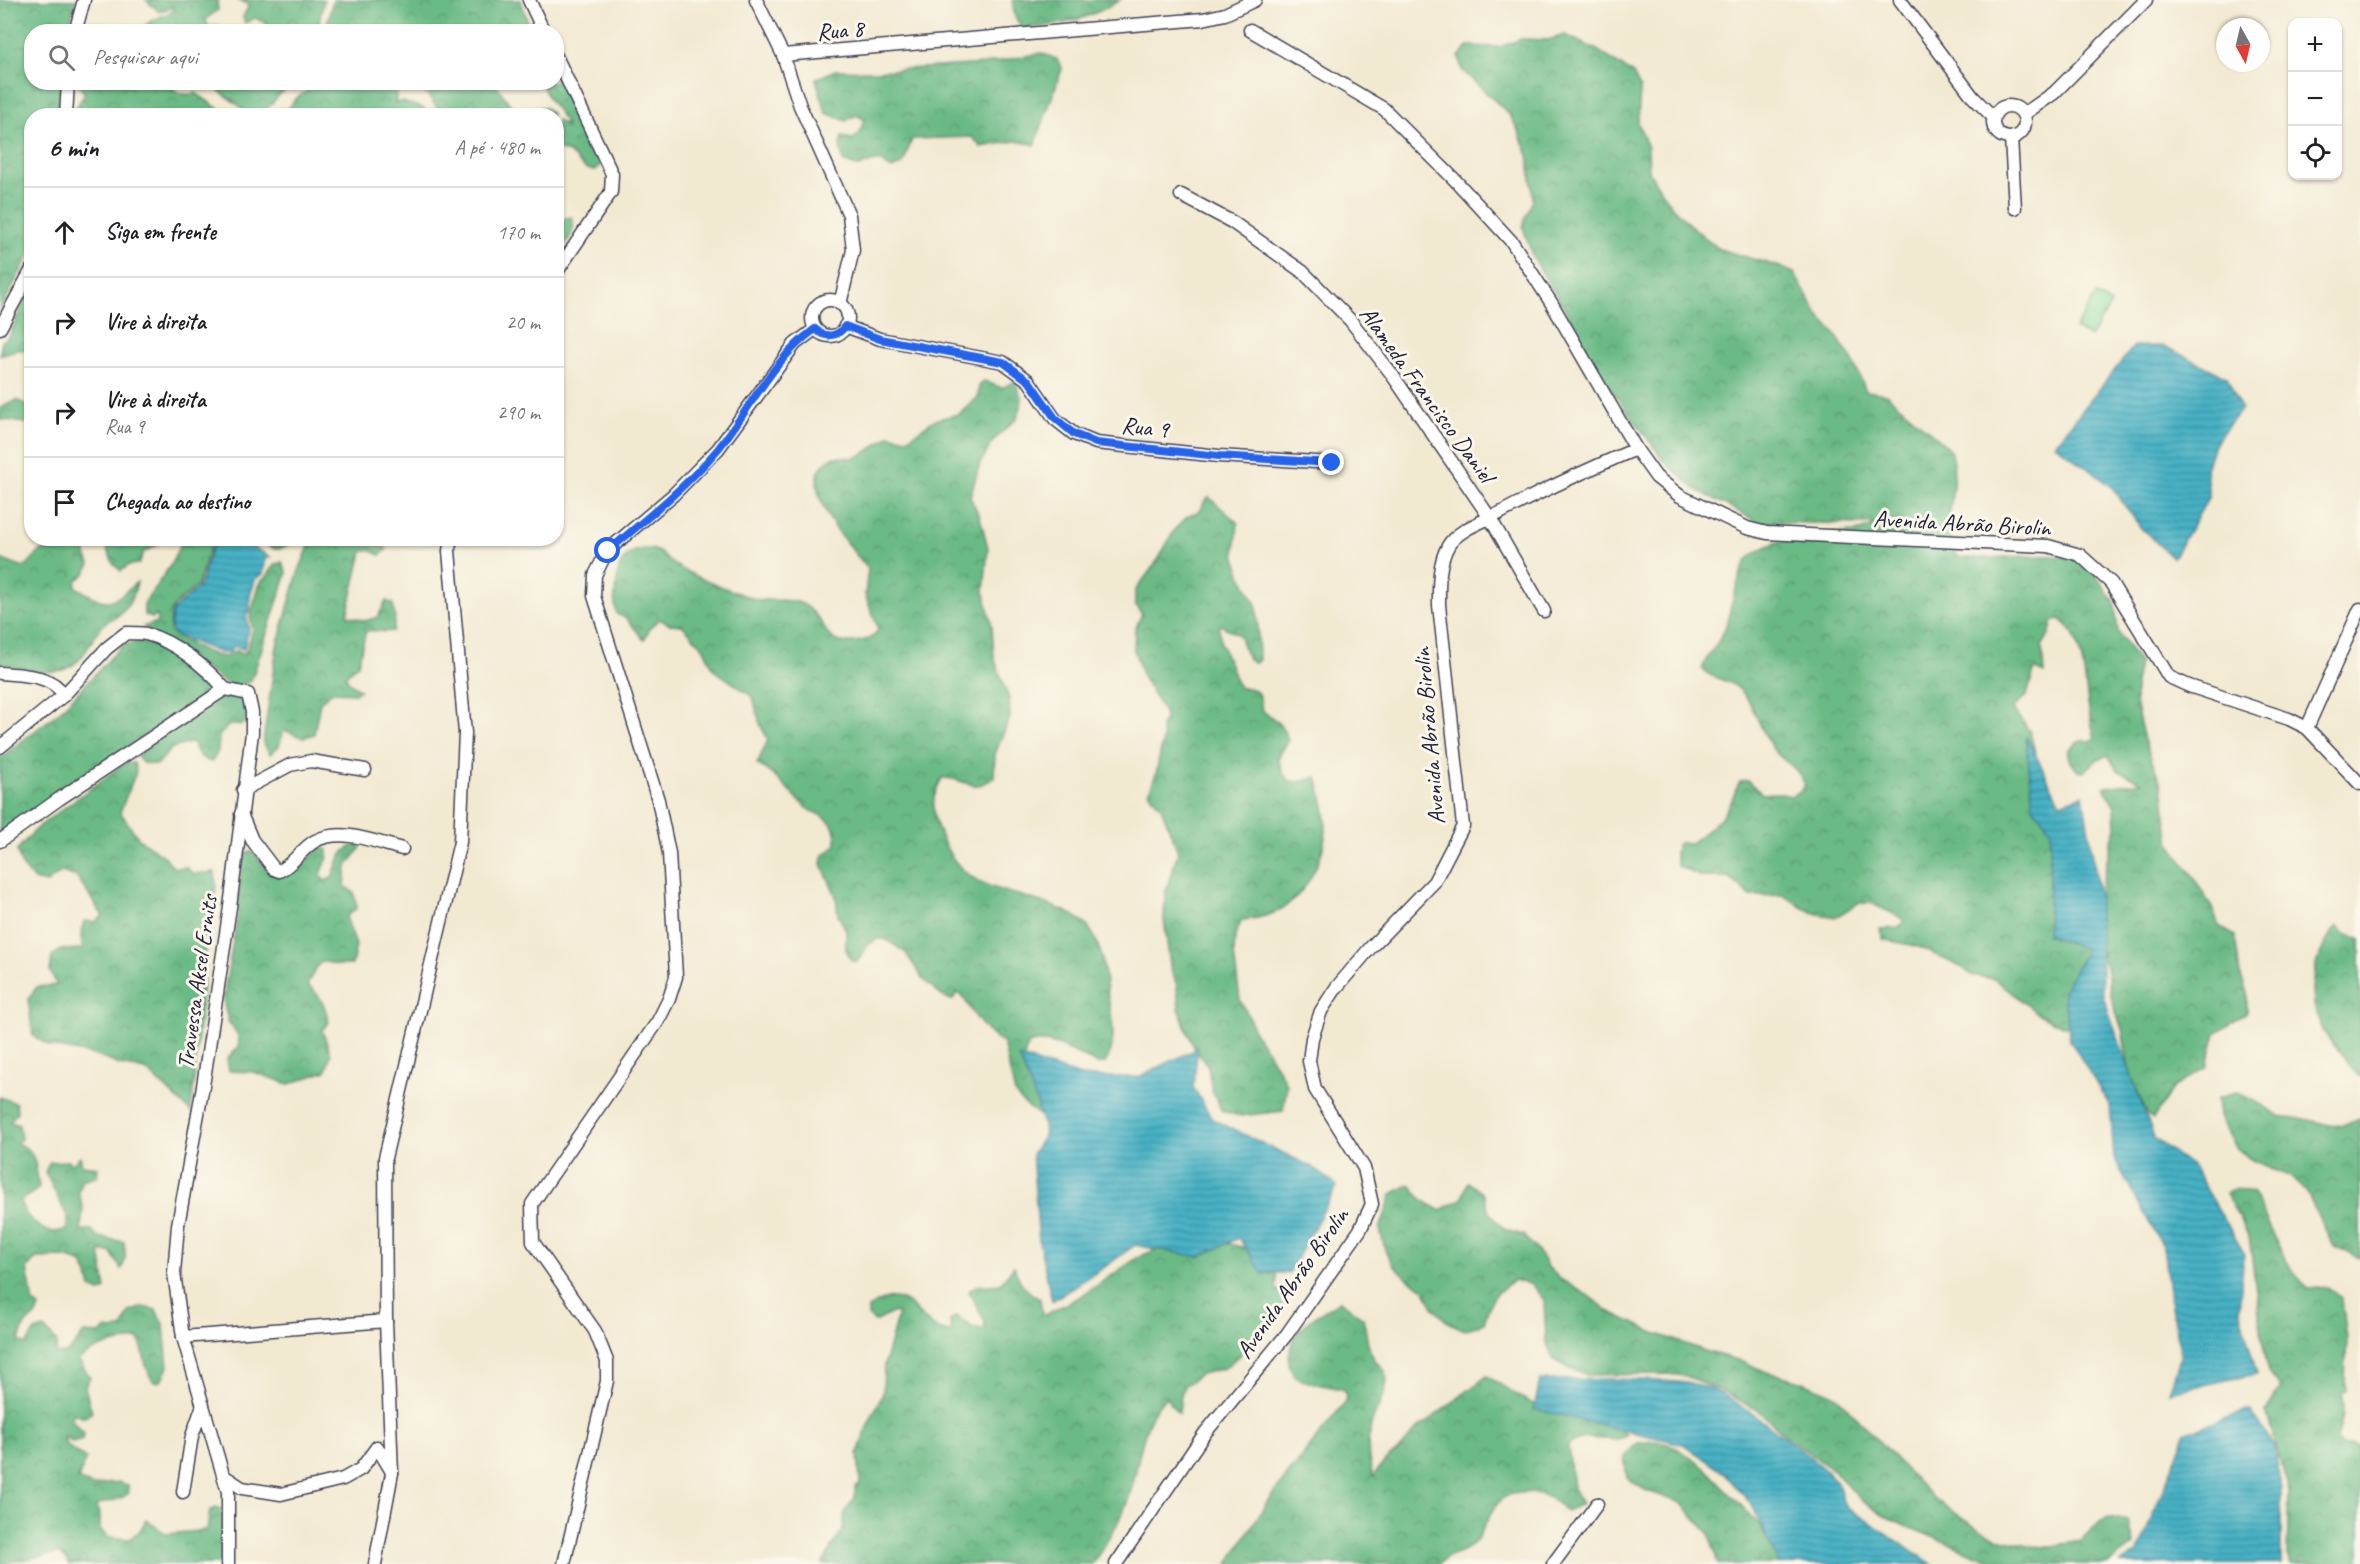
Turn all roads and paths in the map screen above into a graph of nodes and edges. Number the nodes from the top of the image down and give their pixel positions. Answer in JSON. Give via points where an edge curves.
{"nodes":[{"id":1,"x":84,"y":0,"type":"edge"},
{"id":2,"x":529,"y":0,"type":"edge"},
{"id":3,"x":756,"y":0,"type":"edge"},
{"id":4,"x":1255,"y":0,"type":"edge"},
{"id":5,"x":1900,"y":0,"type":"edge"},
{"id":6,"x":2146,"y":0,"type":"edge"},
{"id":7,"x":77,"y":24,"type":"edge"},
{"id":8,"x":540,"y":24,"type":"edge"},
{"id":9,"x":1250,"y":30,"type":"dead end"},
{"id":10,"x":783,"y":55,"type":"junction"},
{"id":11,"x":564,"y":73,"type":"edge"},
{"id":12,"x":68,"y":90,"type":"edge"},
{"id":13,"x":66,"y":108,"type":"edge"},
{"id":14,"x":2024,"y":114,"type":"junction"},
{"id":15,"x":1993,"y":117,"type":"junction"},
{"id":16,"x":2011,"y":138,"type":"junction"},
{"id":17,"x":1181,"y":195,"type":"dead end"},
{"id":18,"x":2015,"y":208,"type":"dead end"},
{"id":19,"x":564,"y":261,"type":"edge"},
{"id":20,"x":24,"y":284,"type":"edge"},
{"id":21,"x":840,"y":304,"type":"junction"},
{"id":22,"x":845,"y":326,"type":"junction"},
{"id":23,"x":0,"y":328,"type":"edge"},
{"id":24,"x":815,"y":329,"type":"junction"},
{"id":25,"x":1636,"y":449,"type":"junction"},
{"id":26,"x":1332,"y":463,"type":"dead end"},
{"id":27,"x":1490,"y":518,"type":"junction"},
{"id":28,"x":450,"y":546,"type":"edge"},
{"id":29,"x":2360,"y":609,"type":"edge"},
{"id":30,"x":1544,"y":611,"type":"dead end"},
{"id":31,"x":0,"y":673,"type":"edge"},
{"id":32,"x":225,"y":688,"type":"junction"},
{"id":33,"x":64,"y":695,"type":"junction"},
{"id":34,"x":2307,"y":728,"type":"junction"},
{"id":35,"x":0,"y":747,"type":"edge"},
{"id":36,"x":365,"y":770,"type":"dead end"},
{"id":37,"x":2360,"y":784,"type":"edge"},
{"id":38,"x":243,"y":790,"type":"junction"},
{"id":39,"x":241,"y":813,"type":"junction"},
{"id":40,"x":0,"y":841,"type":"edge"},
{"id":41,"x":402,"y":849,"type":"dead end"},
{"id":42,"x":386,"y":1321,"type":"junction"},
{"id":43,"x":183,"y":1337,"type":"junction"},
{"id":44,"x":203,"y":1405,"type":"junction"},
{"id":45,"x":392,"y":1473,"type":"junction"},
{"id":46,"x":224,"y":1476,"type":"junction"},
{"id":47,"x":183,"y":1492,"type":"dead end"},
{"id":48,"x":1597,"y":1504,"type":"dead end"},
{"id":49,"x":228,"y":1564,"type":"edge"},
{"id":50,"x":375,"y":1564,"type":"edge"},
{"id":51,"x":564,"y":1564,"type":"edge"},
{"id":52,"x":1116,"y":1564,"type":"edge"},
{"id":53,"x":1553,"y":1564,"type":"edge"}],
"edges":[{"from":1,"to":7,"type":"street"},
{"from":2,"to":8,"type":"street"},
{"from":3,"to":10,"type":"street"},
{"from":4,"to":10,"type":"street","name":"Rua 8","via":[[1203,19]]},
{"from":5,"to":15,"type":"street","via":[[1973,97]]},
{"from":6,"to":14,"type":"street","via":[[2054,93]]},
{"from":9,"to":25,"type":"street","name":"Avenida Abrão Birolin","via":[[1384,109],[1454,179],[1512,242]]},
{"from":10,"to":21,"type":"street","via":[[800,106],[849,215],[853,250]]},
{"from":11,"to":19,"type":"street","via":[[612,174],[611,192]]},
{"from":12,"to":13,"type":"street"},
{"from":14,"to":15,"type":"street","via":[[2010,105],[1999,108]]},
{"from":14,"to":16,"type":"street","via":[[2024,129]]},
{"from":15,"to":16,"type":"street","via":[[1996,132]]},
{"from":16,"to":18,"type":"street"},
{"from":17,"to":27,"type":"street","name":"Alameda Francisco Daniel","via":[[1232,222],[1303,272],[1350,320]]},
{"from":20,"to":23,"type":"street"},
{"from":21,"to":22,"type":"street","via":[[847,314]]},
{"from":21,"to":24,"type":"street","via":[[819,304],[812,314]]},
{"from":22,"to":24,"type":"street","via":[[831,336]]},
{"from":22,"to":26,"type":"street","name":"Rua 9","via":[[880,339],[1003,362],[1029,381],[1055,418],[1074,434],[1096,443]]},
{"from":24,"to":51,"type":"street","via":[[795,344],[718,449],[673,495],[608,551],[595,575],[594,596],[658,800],[669,854],[676,976],[658,1022],[532,1204],[533,1242],[595,1331],[607,1361],[607,1381]]},
{"from":25,"to":27,"type":"street","name":"Avenida Abrão Birolin","via":[[1557,483]]},
{"from":25,"to":34,"type":"street","name":"Avenida Abrão Birolin","via":[[1656,477],[1680,496],[1747,528],[1767,533],[2048,546],[2080,555],[2111,584],[2169,677]]},
{"from":27,"to":30,"type":"street","name":"Alameda Francisco Daniel"},
{"from":27,"to":52,"type":"street","name":"Avenida Abrão Birolin","via":[[1463,531],[1449,545],[1439,581],[1438,605],[1463,826],[1434,882],[1336,988],[1321,1011],[1312,1038],[1309,1061],[1316,1089],[1364,1168],[1372,1204],[1360,1230],[1287,1334],[1206,1433]]},
{"from":28,"to":42,"type":"street","via":[[465,733],[460,842],[385,1158]]},
{"from":29,"to":34,"type":"street"},
{"from":31,"to":33,"type":"street","via":[[46,680]]},
{"from":32,"to":33,"type":"street","via":[[194,660],[170,646],[146,634],[126,633]]},
{"from":32,"to":38,"type":"street","name":"Travessa Aksel Ernits","via":[[248,694],[252,712]]},
{"from":32,"to":40,"type":"street"},
{"from":33,"to":35,"type":"street"},
{"from":34,"to":37,"type":"street","name":"Avenida Abrão Birolin"},
{"from":36,"to":38,"type":"street","via":[[311,761],[290,765]]},
{"from":38,"to":39,"type":"street","name":"Travessa Aksel Ernits"},
{"from":39,"to":41,"type":"street","via":[[252,840],[279,871],[289,867],[315,841],[335,834]]},
{"from":39,"to":43,"type":"street","name":"Travessa Aksel Ernits","via":[[230,907],[178,1225],[174,1273]]},
{"from":42,"to":43,"type":"street"},
{"from":42,"to":45,"type":"street"},
{"from":43,"to":44,"type":"street","name":"Travessa Aksel Ernits"},
{"from":44,"to":46,"type":"street","name":"Travessa Aksel Ernits"},
{"from":44,"to":47,"type":"street","via":[[192,1436]]},
{"from":45,"to":46,"type":"street","via":[[377,1447],[361,1469],[343,1479],[281,1494],[242,1488]]},
{"from":45,"to":50,"type":"street"},
{"from":46,"to":49,"type":"street","name":"Travessa Aksel Ernits","via":[[228,1491]]},
{"from":48,"to":53,"type":"street"}]}
